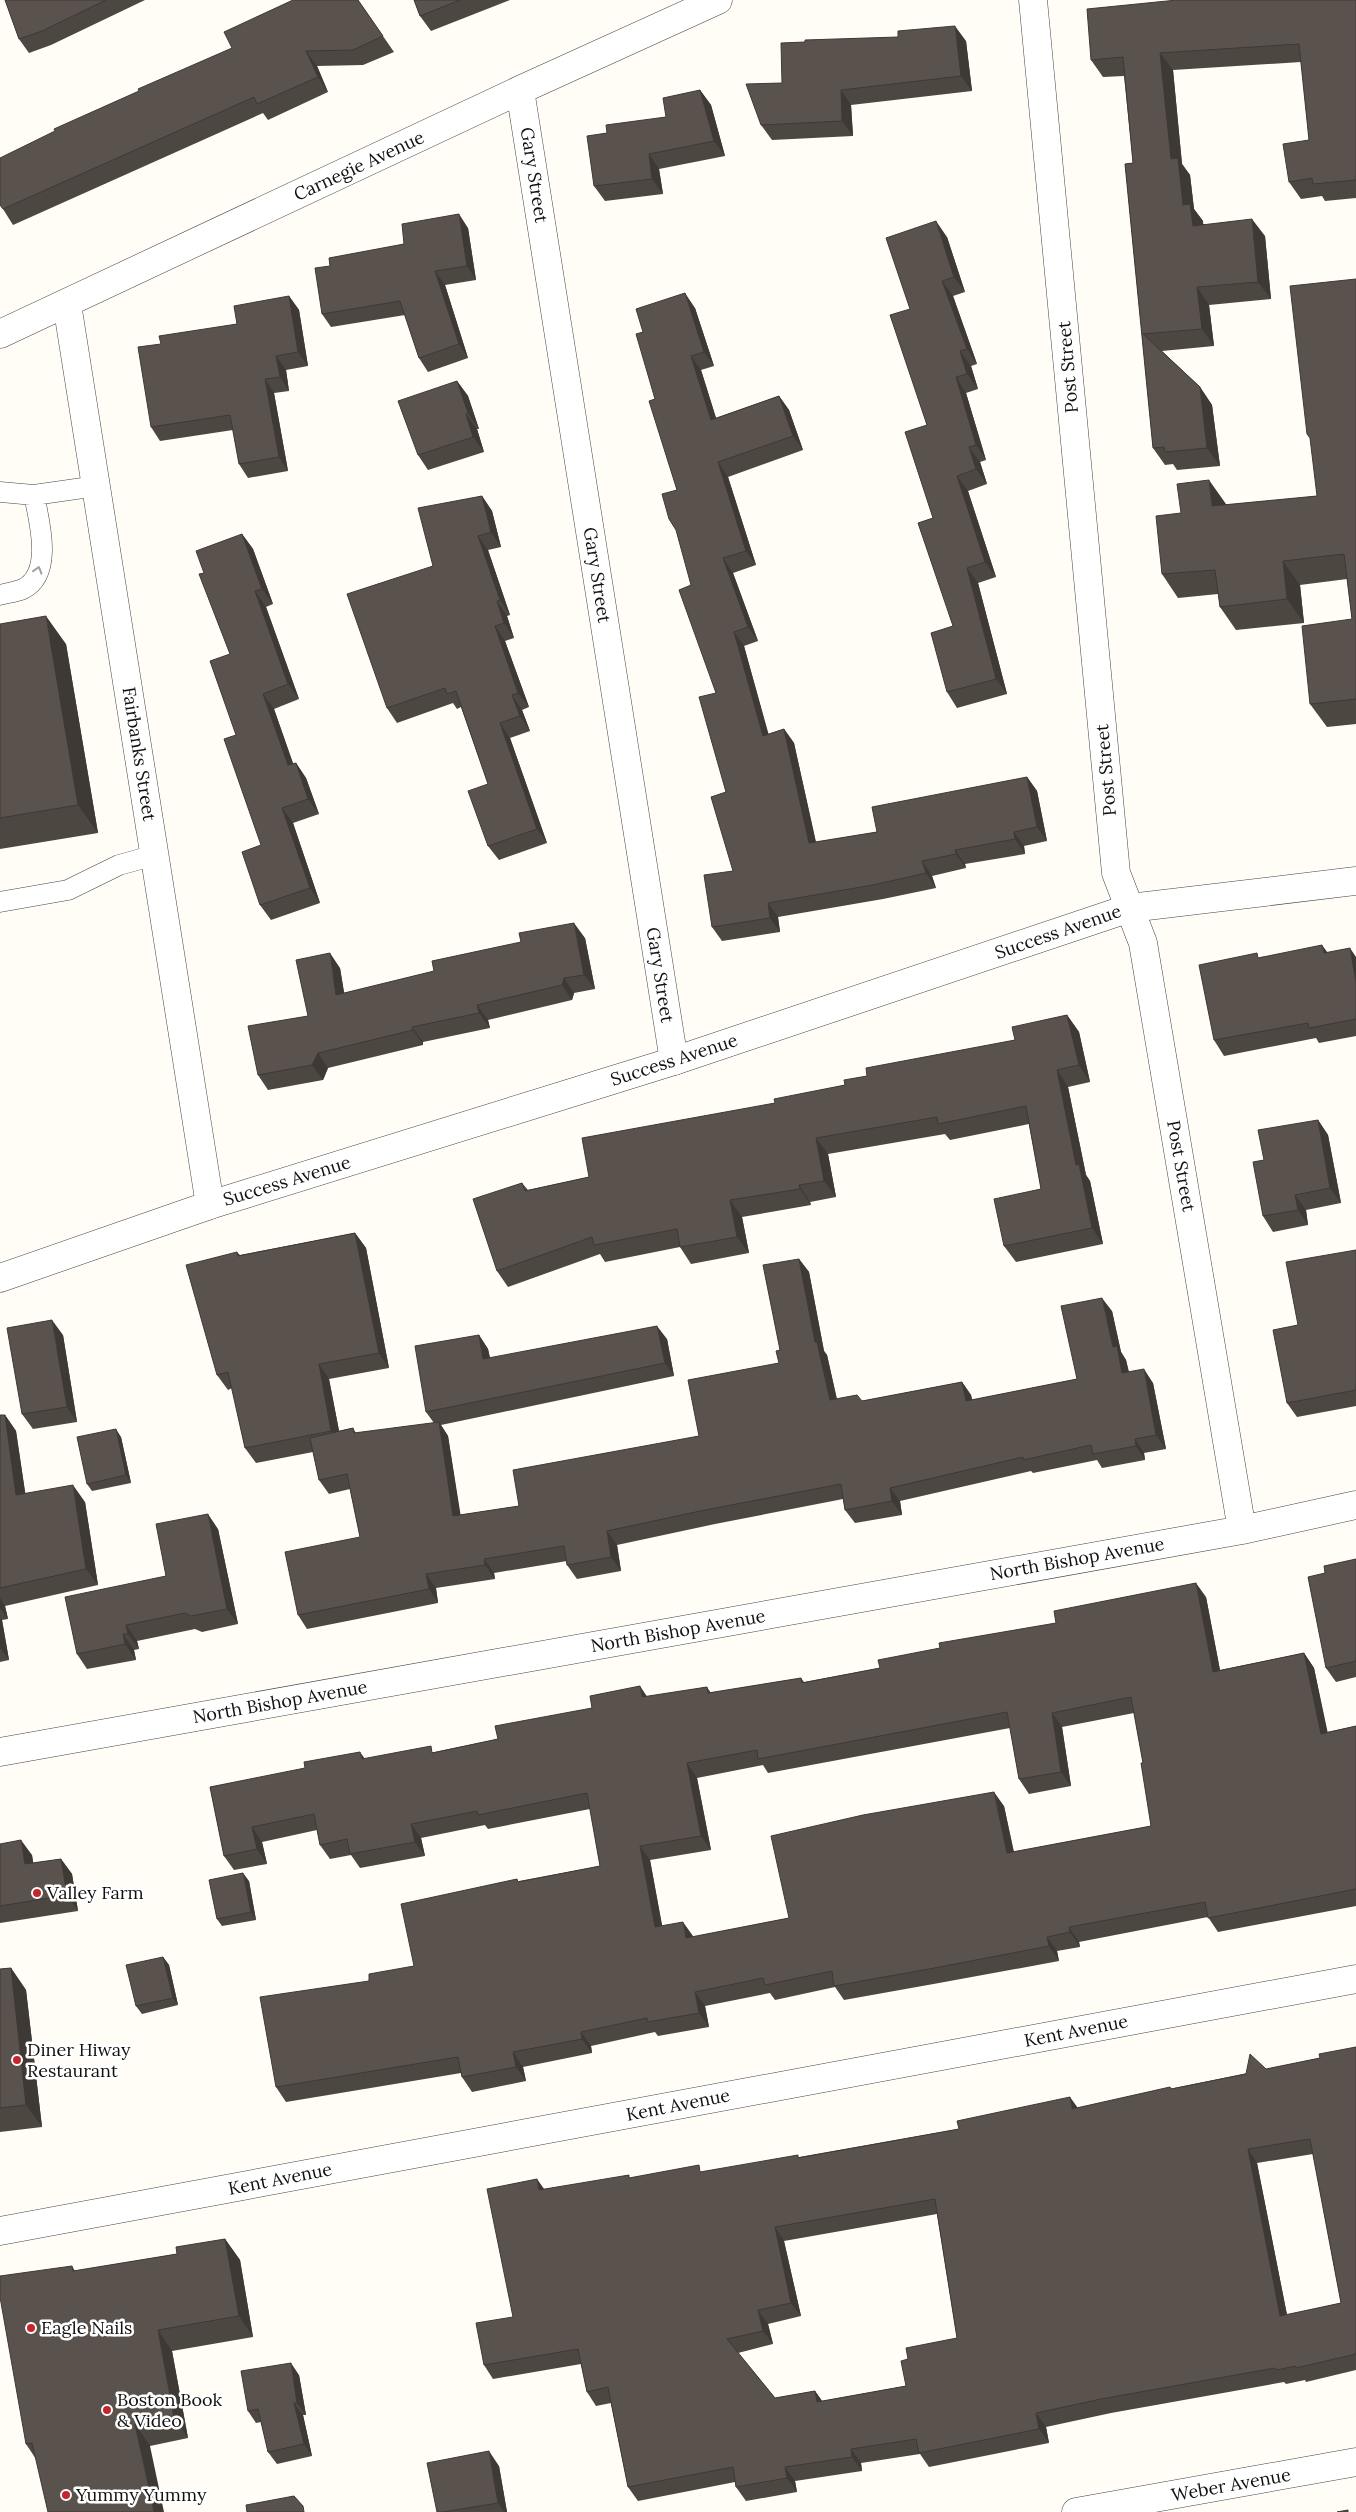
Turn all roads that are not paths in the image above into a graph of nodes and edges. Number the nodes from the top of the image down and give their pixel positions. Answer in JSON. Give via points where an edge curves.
{"nodes":[{"id":1,"x":718,"y":0,"type":"edge"},
{"id":2,"x":1033,"y":0,"type":"edge"},
{"id":3,"x":520,"y":90,"type":"junction"},
{"id":4,"x":67,"y":304,"type":"junction"},
{"id":5,"x":0,"y":334,"type":"edge"},
{"id":6,"x":97,"y":486,"type":"junction"},
{"id":7,"x":0,"y":492,"type":"edge"},
{"id":8,"x":34,"y":495,"type":"junction"},
{"id":9,"x":0,"y":595,"type":"edge"},
{"id":10,"x":154,"y":855,"type":"junction"},
{"id":11,"x":1356,"y":882,"type":"edge"},
{"id":12,"x":0,"y":902,"type":"edge"},
{"id":13,"x":1130,"y":908,"type":"junction"},
{"id":14,"x":674,"y":1061,"type":"junction"},
{"id":15,"x":210,"y":1205,"type":"junction"},
{"id":16,"x":0,"y":1278,"type":"edge"},
{"id":17,"x":1356,"y":1505,"type":"edge"},
{"id":18,"x":1242,"y":1530,"type":"junction"},
{"id":19,"x":0,"y":1752,"type":"edge"},
{"id":20,"x":1356,"y":1979,"type":"edge"},
{"id":21,"x":0,"y":2231,"type":"edge"},
{"id":22,"x":1356,"y":2462,"type":"edge"},
{"id":23,"x":1076,"y":2512,"type":"edge"}],
"edges":[{"from":1,"to":3,"type":"street","name":"Carnegie Avenue"},
{"from":2,"to":13,"type":"street","name":"Post Street","via":[[1116,873]]},
{"from":3,"to":4,"type":"street","name":"Carnegie Avenue"},
{"from":3,"to":14,"type":"street","name":"Gary Street"},
{"from":4,"to":5,"type":"street","name":"Carnegie Avenue"},
{"from":4,"to":6,"type":"street","name":"Fairbanks Street"},
{"from":6,"to":8,"type":"lane"},
{"from":6,"to":10,"type":"street","name":"Fairbanks Street"},
{"from":7,"to":8,"type":"lane"},
{"from":9,"to":8,"type":"lane","one_way":true,"via":[[23,589],[34,580],[39,566],[44,544]]},
{"from":10,"to":12,"type":"lane","via":[[119,865],[68,890]]},
{"from":10,"to":15,"type":"street","name":"Fairbanks Street"},
{"from":11,"to":13,"type":"street","name":"Success Avenue"},
{"from":13,"to":14,"type":"street","name":"Success Avenue"},
{"from":13,"to":18,"type":"street","name":"Post Street","via":[[1143,943]]},
{"from":14,"to":15,"type":"street","name":"Success Avenue"},
{"from":15,"to":16,"type":"street","name":"Success Avenue"},
{"from":17,"to":18,"type":"street","name":"North Bishop Avenue"},
{"from":18,"to":19,"type":"street","name":"North Bishop Avenue"},
{"from":20,"to":21,"type":"street","name":"Kent Avenue"},
{"from":22,"to":23,"type":"street","name":"Weber Avenue"}]}
